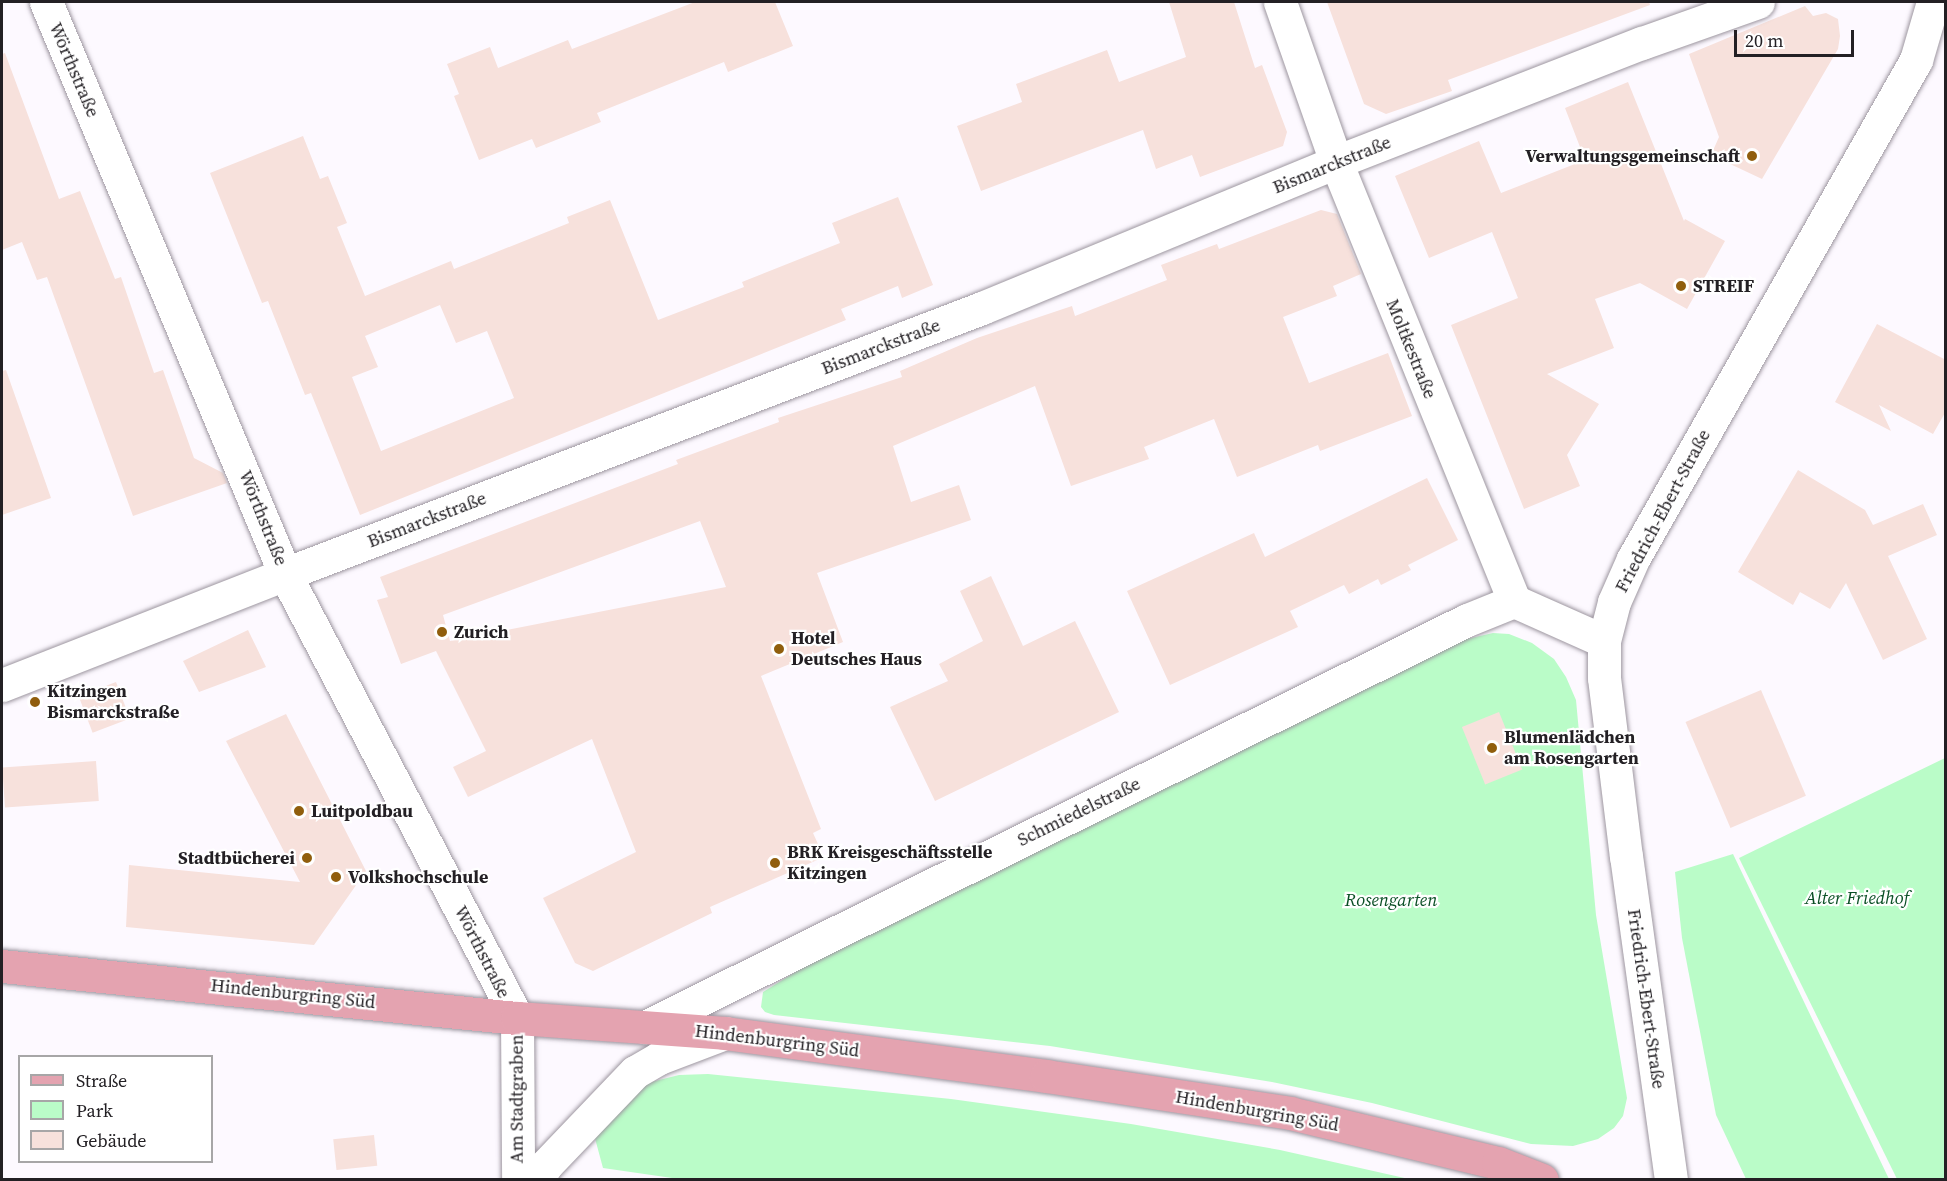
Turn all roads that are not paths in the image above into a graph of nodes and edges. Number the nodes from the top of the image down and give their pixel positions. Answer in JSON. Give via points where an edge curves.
{"nodes":[{"id":1,"x":45,"y":2,"type":"edge"},
{"id":2,"x":1280,"y":2,"type":"edge"},
{"id":3,"x":1758,"y":2,"type":"edge"},
{"id":4,"x":1933,"y":2,"type":"edge"},
{"id":5,"x":1336,"y":162,"type":"junction"},
{"id":6,"x":285,"y":574,"type":"junction"},
{"id":7,"x":1514,"y":601,"type":"junction"},
{"id":8,"x":1604,"y":640,"type":"junction"},
{"id":9,"x":2,"y":685,"type":"edge"},
{"id":10,"x":2,"y":966,"type":"edge"},
{"id":11,"x":517,"y":1018,"type":"junction"},
{"id":12,"x":645,"y":1027,"type":"junction"},
{"id":13,"x":725,"y":1033,"type":"junction"},
{"id":14,"x":518,"y":1179,"type":"edge"},
{"id":15,"x":537,"y":1179,"type":"edge"},
{"id":16,"x":1542,"y":1179,"type":"edge"},
{"id":17,"x":1671,"y":1179,"type":"edge"}],
"edges":[{"from":1,"to":6,"type":"street","name":"Wörthstraße"},
{"from":2,"to":5,"type":"street","name":"Moltkestraße"},
{"from":3,"to":5,"type":"street","name":"Bismarckstraße"},
{"from":4,"to":8,"type":"street","name":"Friedrich-Ebert-Straße","via":[[1916,60],[1633,559],[1614,602]]},
{"from":5,"to":6,"type":"street","name":"Bismarckstraße","via":[[982,308]]},
{"from":5,"to":7,"type":"street","name":"Moltkestraße"},
{"from":6,"to":9,"type":"street","name":"Bismarckstraße"},
{"from":6,"to":11,"type":"street","name":"Wörthstraße"},
{"from":7,"to":8,"type":"street"},
{"from":7,"to":12,"type":"street","name":"Schmiedelstraße","via":[[1467,620]]},
{"from":8,"to":17,"type":"street","name":"Friedrich-Ebert-Straße","via":[[1604,678]]},
{"from":10,"to":11,"type":"main road","name":"Hindenburgring Süd"},
{"from":11,"to":12,"type":"main road","name":"Hindenburgring Süd"},
{"from":11,"to":14,"type":"street","name":"Am Stadtgraben"},
{"from":12,"to":13,"type":"main road","name":"Hindenburgring Süd"},
{"from":13,"to":15,"type":"street","name":"Am Stadtgraben","via":[[659,1058],[635,1072]]},
{"from":13,"to":16,"type":"main road","name":"Hindenburgring Süd","via":[[1290,1113],[1498,1163]]}]}
